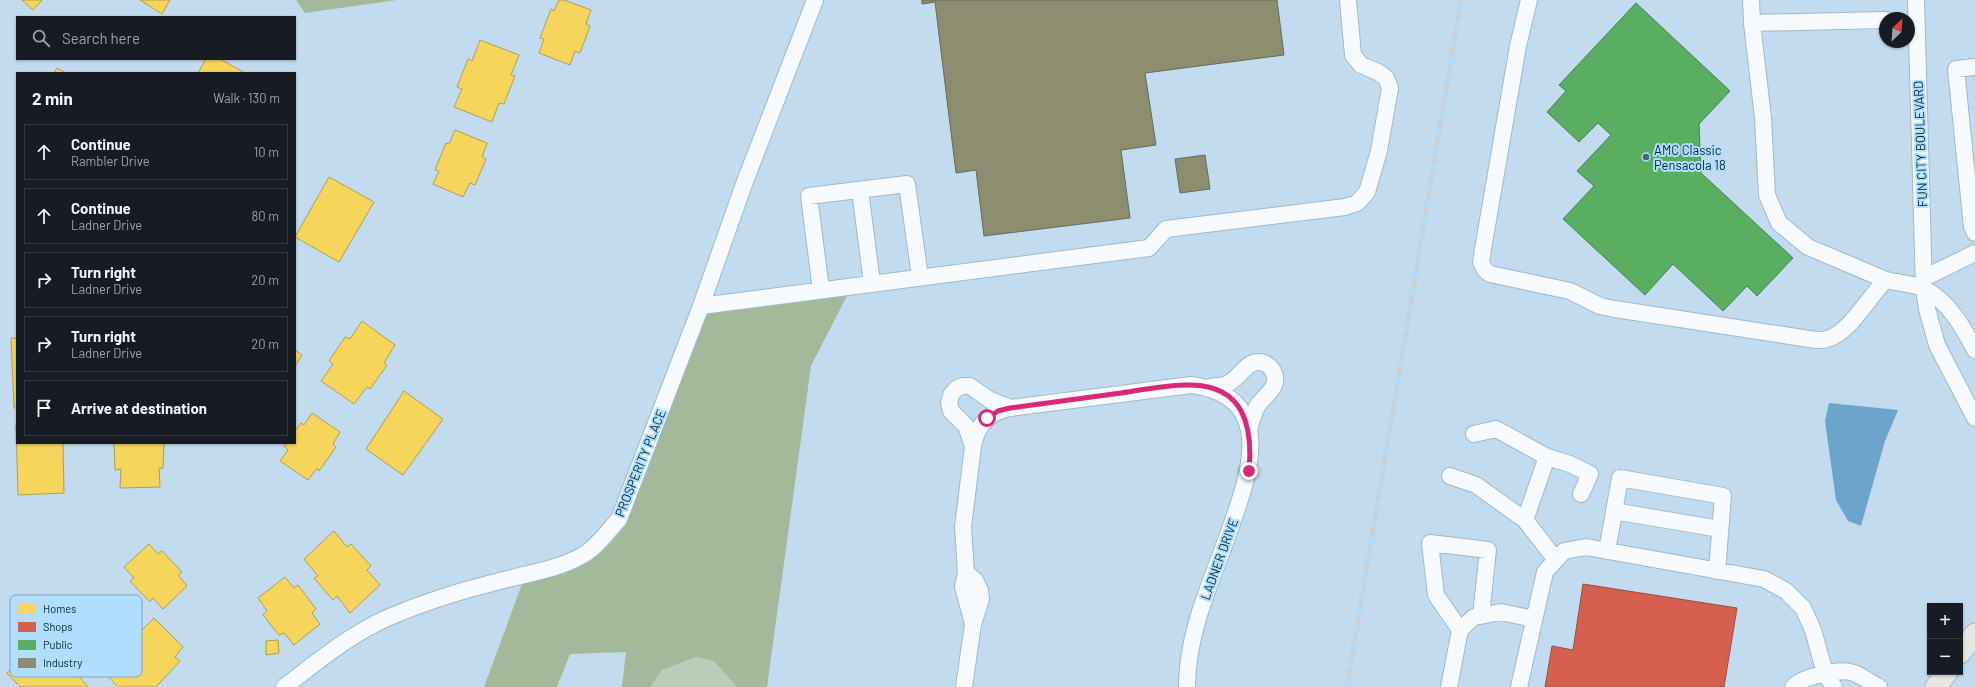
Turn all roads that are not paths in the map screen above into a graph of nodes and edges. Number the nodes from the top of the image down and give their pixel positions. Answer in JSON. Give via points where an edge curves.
{"nodes":[{"id":1,"x":815,"y":0,"type":"edge"},
{"id":2,"x":1348,"y":0,"type":"edge"},
{"id":3,"x":1529,"y":0,"type":"edge"},
{"id":4,"x":1751,"y":0,"type":"edge"},
{"id":5,"x":1916,"y":0,"type":"edge"},
{"id":6,"x":1914,"y":12,"type":"edge"},
{"id":7,"x":1879,"y":20,"type":"edge"},
{"id":8,"x":1752,"y":23,"type":"junction"},
{"id":9,"x":1914,"y":48,"type":"edge"},
{"id":10,"x":1975,"y":67,"type":"edge"},
{"id":11,"x":860,"y":190,"type":"junction"},
{"id":12,"x":1975,"y":233,"type":"edge"},
{"id":13,"x":1975,"y":253,"type":"edge"},
{"id":14,"x":920,"y":277,"type":"junction"},
{"id":15,"x":1886,"y":280,"type":"junction"},
{"id":16,"x":872,"y":284,"type":"junction"},
{"id":17,"x":1924,"y":284,"type":"junction"},
{"id":18,"x":821,"y":290,"type":"junction"},
{"id":19,"x":701,"y":306,"type":"junction"},
{"id":20,"x":1975,"y":350,"type":"edge"},
{"id":21,"x":1210,"y":387,"type":"junction"},
{"id":22,"x":1010,"y":408,"type":"junction"},
{"id":23,"x":1975,"y":418,"type":"edge"},
{"id":24,"x":1249,"y":431,"type":"junction"},
{"id":25,"x":1474,"y":434,"type":"dead end"},
{"id":26,"x":974,"y":446,"type":"junction"},
{"id":27,"x":1547,"y":457,"type":"junction"},
{"id":28,"x":1450,"y":476,"type":"dead end"},
{"id":29,"x":1581,"y":494,"type":"dead end"},
{"id":30,"x":1614,"y":511,"type":"junction"},
{"id":31,"x":1525,"y":520,"type":"junction"},
{"id":32,"x":1720,"y":529,"type":"junction"},
{"id":33,"x":1607,"y":551,"type":"junction"},
{"id":34,"x":1556,"y":560,"type":"junction"},
{"id":35,"x":1717,"y":571,"type":"junction"},
{"id":36,"x":1481,"y":616,"type":"junction"},
{"id":37,"x":1534,"y":619,"type":"junction"},
{"id":38,"x":1460,"y":630,"type":"junction"},
{"id":39,"x":1975,"y":634,"type":"edge"},
{"id":40,"x":1963,"y":649,"type":"edge"},
{"id":41,"x":1825,"y":673,"type":"junction"},
{"id":42,"x":1945,"y":675,"type":"edge"},
{"id":43,"x":284,"y":687,"type":"edge"},
{"id":44,"x":964,"y":687,"type":"edge"},
{"id":45,"x":1187,"y":687,"type":"edge"},
{"id":46,"x":1449,"y":687,"type":"edge"},
{"id":47,"x":1519,"y":687,"type":"edge"},
{"id":48,"x":1793,"y":687,"type":"edge"},
{"id":49,"x":1834,"y":687,"type":"edge"},
{"id":50,"x":1879,"y":687,"type":"edge"},
{"id":51,"x":1936,"y":687,"type":"edge"}],
"edges":[{"from":1,"to":19,"type":"street","name":"PROSPERITY PLACE","via":[[744,184]]},
{"from":2,"to":14,"type":"street","via":[[1353,55],[1361,64],[1386,78],[1390,88],[1379,151],[1367,192],[1357,204],[1166,229],[1148,248]]},
{"from":3,"to":15,"type":"street","via":[[1518,46],[1483,249],[1482,262],[1490,274],[1570,291],[1600,306],[1615,310],[1826,340],[1843,329]]},
{"from":4,"to":8,"type":"street"},
{"from":5,"to":6,"type":"street","name":"FUN CITY BOULEVARD"},
{"from":7,"to":8,"type":"street"},
{"from":8,"to":15,"type":"street","via":[[1763,118],[1767,195],[1779,223],[1808,247]]},
{"from":9,"to":17,"type":"street","name":"FUN CITY BOULEVARD"},
{"from":10,"to":12,"type":"street","via":[[1956,69],[1972,227]]},
{"from":11,"to":14,"type":"street","via":[[907,184]]},
{"from":11,"to":16,"type":"street"},
{"from":11,"to":18,"type":"street","via":[[809,196]]},
{"from":13,"to":17,"type":"street"},
{"from":14,"to":16,"type":"street"},
{"from":15,"to":17,"type":"street"},
{"from":16,"to":18,"type":"street"},
{"from":17,"to":20,"type":"street","via":[[1948,307]]},
{"from":17,"to":23,"type":"street","name":"FUN CITY BOULEVARD","via":[[1927,309],[1937,345]]},
{"from":18,"to":19,"type":"street"},
{"from":19,"to":43,"type":"street","name":"PROSPERITY PLACE","via":[[619,519],[602,538],[583,555],[560,565],[425,603],[385,619],[312,664]]},
{"from":21,"to":22,"type":"street","name":"LADNER DRIVE","via":[[1180,385]]},
{"from":21,"to":24,"type":"street","name":"LADNER DRIVE","via":[[1226,395],[1236,404],[1245,416]]},
{"from":21,"to":24,"type":"street","name":"LADNER DRIVE","via":[[1225,385],[1235,379],[1248,365],[1256,362],[1264,363],[1271,368],[1275,382],[1273,389],[1258,405]]},
{"from":22,"to":26,"type":"street","name":"LADNER DRIVE","via":[[992,414],[982,423],[976,434]]},
{"from":22,"to":26,"type":"street","via":[[990,400],[970,386],[956,389],[949,403],[951,411],[966,426]]},
{"from":24,"to":45,"type":"street","name":"LADNER DRIVE","via":[[1249,471],[1199,616],[1187,672]]},
{"from":25,"to":27,"type":"street","via":[[1496,429]]},
{"from":26,"to":44,"type":"street","name":"LADNER DRIVE","via":[[963,527],[966,573],[963,587],[973,624]]},
{"from":27,"to":29,"type":"street","via":[[1590,474]]},
{"from":27,"to":31,"type":"street"},
{"from":28,"to":31,"type":"street","via":[[1476,485]]},
{"from":30,"to":32,"type":"street"},
{"from":30,"to":32,"type":"street","via":[[1620,478],[1723,496]]},
{"from":30,"to":33,"type":"street"},
{"from":31,"to":34,"type":"street"},
{"from":32,"to":35,"type":"street"},
{"from":33,"to":34,"type":"street","via":[[1586,547],[1564,551]]},
{"from":33,"to":35,"type":"street"},
{"from":34,"to":37,"type":"street","via":[[1545,572]]},
{"from":35,"to":41,"type":"street","via":[[1764,579],[1786,591],[1803,608],[1813,630]]},
{"from":36,"to":37,"type":"street","via":[[1501,612]]},
{"from":36,"to":38,"type":"street","via":[[1474,617]]},
{"from":36,"to":38,"type":"street","via":[[1488,550],[1430,542],[1436,595]]},
{"from":37,"to":47,"type":"street"},
{"from":38,"to":46,"type":"street"},
{"from":39,"to":40,"type":"main road"},
{"from":41,"to":48,"type":"street","via":[[1797,683]]},
{"from":41,"to":49,"type":"street"},
{"from":41,"to":50,"type":"street","via":[[1853,673]]},
{"from":42,"to":51,"type":"main road"}]}
